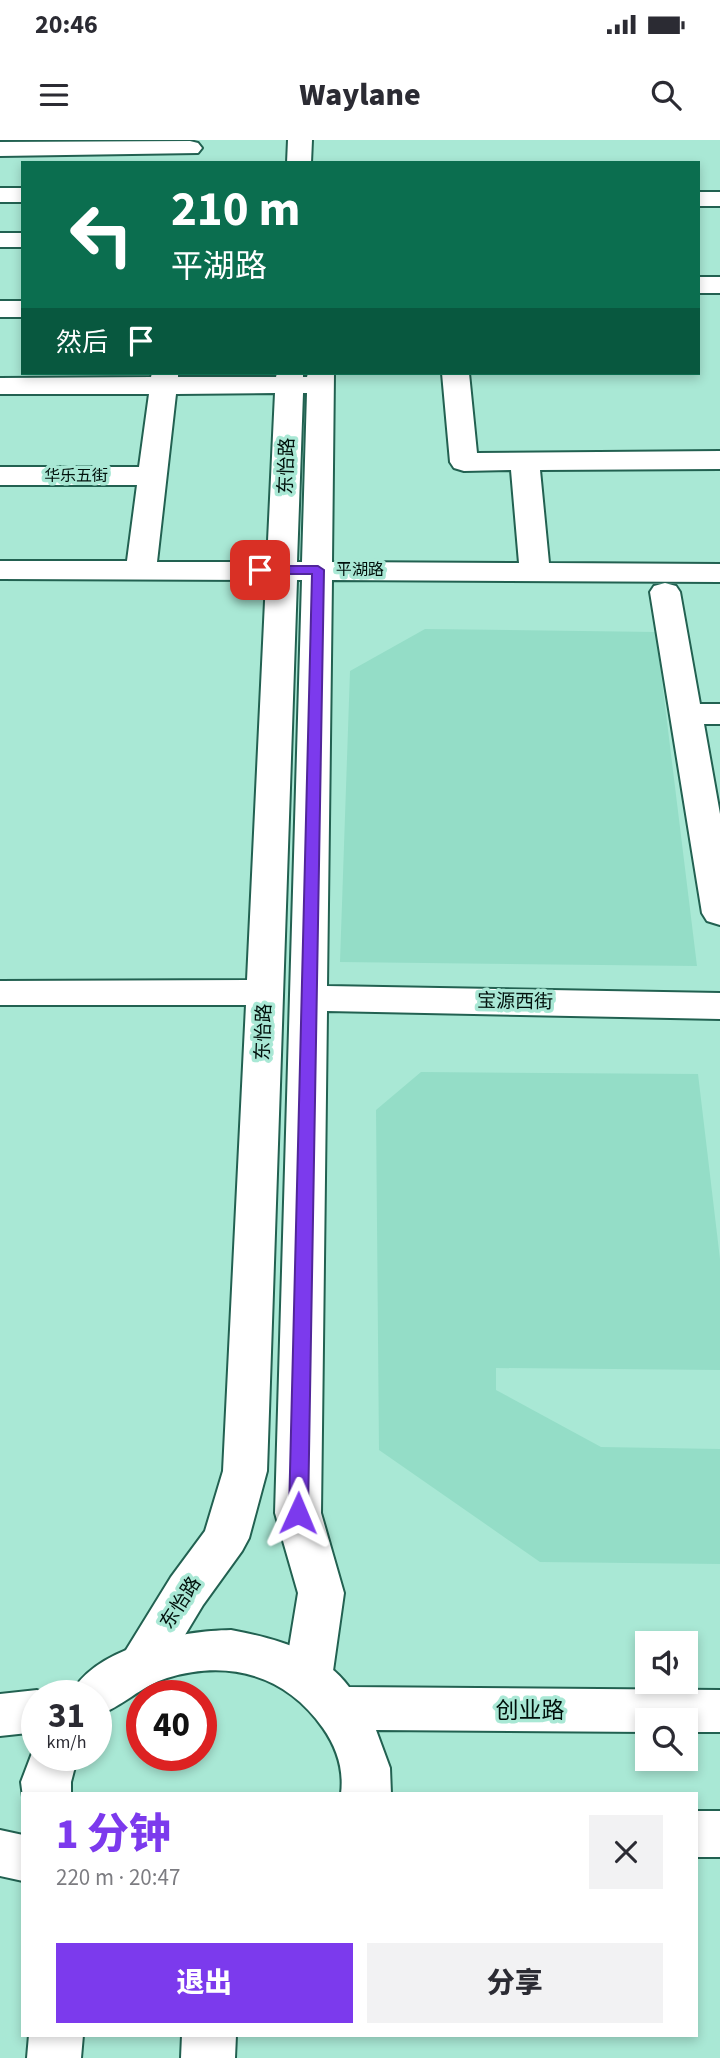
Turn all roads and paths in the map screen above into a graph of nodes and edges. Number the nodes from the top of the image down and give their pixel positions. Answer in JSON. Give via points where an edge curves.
{"nodes":[{"id":1,"x":300,"y":140,"type":"edge"},
{"id":2,"x":0,"y":149,"type":"edge"},
{"id":3,"x":190,"y":150,"type":"edge"},
{"id":4,"x":299,"y":161,"type":"edge"},
{"id":5,"x":0,"y":195,"type":"edge"},
{"id":6,"x":21,"y":195,"type":"edge"},
{"id":7,"x":700,"y":199,"type":"edge"},
{"id":8,"x":720,"y":199,"type":"edge"},
{"id":9,"x":0,"y":240,"type":"edge"},
{"id":10,"x":21,"y":240,"type":"edge"},
{"id":11,"x":700,"y":285,"type":"edge"},
{"id":12,"x":720,"y":285,"type":"edge"},
{"id":13,"x":0,"y":309,"type":"edge"},
{"id":14,"x":21,"y":309,"type":"edge"},
{"id":15,"x":455,"y":375,"type":"edge"},
{"id":16,"x":164,"y":379,"type":"edge"},
{"id":17,"x":290,"y":379,"type":"edge"},
{"id":18,"x":321,"y":379,"type":"edge"},
{"id":19,"x":0,"y":386,"type":"edge"},
{"id":20,"x":720,"y":460,"type":"edge"},
{"id":21,"x":525,"y":462,"type":"junction"},
{"id":22,"x":0,"y":476,"type":"edge"},
{"id":23,"x":152,"y":476,"type":"junction"},
{"id":24,"x":0,"y":570,"type":"edge"},
{"id":25,"x":141,"y":570,"type":"junction"},
{"id":26,"x":536,"y":571,"type":"junction"},
{"id":27,"x":720,"y":573,"type":"edge"},
{"id":28,"x":301,"y":580,"type":"junction"},
{"id":29,"x":0,"y":592,"type":"edge"},
{"id":30,"x":665,"y":592,"type":"junction"},
{"id":31,"x":720,"y":593,"type":"edge"},
{"id":32,"x":687,"y":714,"type":"junction"},
{"id":33,"x":720,"y":714,"type":"edge"},
{"id":34,"x":715,"y":840,"type":"edge"},
{"id":35,"x":720,"y":913,"type":"edge"},
{"id":36,"x":0,"y":993,"type":"edge"},
{"id":37,"x":288,"y":995,"type":"junction"},
{"id":38,"x":720,"y":1006,"type":"edge"},
{"id":39,"x":142,"y":1663,"type":"junction"},
{"id":40,"x":112,"y":1680,"type":"edge"},
{"id":41,"x":324,"y":1693,"type":"junction"},
{"id":42,"x":720,"y":1711,"type":"edge"},
{"id":43,"x":21,"y":1713,"type":"edge"},
{"id":44,"x":0,"y":1716,"type":"edge"},
{"id":45,"x":49,"y":1771,"type":"edge"},
{"id":46,"x":46,"y":1792,"type":"edge"},
{"id":47,"x":366,"y":1792,"type":"edge"},
{"id":48,"x":698,"y":1834,"type":"edge"},
{"id":49,"x":720,"y":1834,"type":"edge"},
{"id":50,"x":0,"y":1853,"type":"edge"},
{"id":51,"x":21,"y":1858,"type":"edge"},
{"id":52,"x":56,"y":2037,"type":"edge"},
{"id":53,"x":209,"y":2037,"type":"edge"},
{"id":54,"x":54,"y":2058,"type":"edge"},
{"id":55,"x":208,"y":2058,"type":"edge"}],
"edges":[{"from":1,"to":4,"type":"street"},
{"from":2,"to":3,"type":"street"},
{"from":5,"to":6,"type":"street"},
{"from":7,"to":8,"type":"street"},
{"from":9,"to":10,"type":"street"},
{"from":11,"to":12,"type":"street"},
{"from":13,"to":14,"type":"street"},
{"from":15,"to":21,"type":"street","via":[[464,462]]},
{"from":16,"to":17,"type":"street"},
{"from":16,"to":19,"type":"street"},
{"from":16,"to":23,"type":"street"},
{"from":17,"to":18,"type":"street"},
{"from":17,"to":28,"type":"street","name":"东怡路"},
{"from":18,"to":28,"type":"street","name":"东怡路"},
{"from":20,"to":21,"type":"street"},
{"from":21,"to":26,"type":"street"},
{"from":22,"to":23,"type":"street","name":"华乐五街"},
{"from":23,"to":25,"type":"street"},
{"from":24,"to":25,"type":"street","name":"平湖路"},
{"from":25,"to":28,"type":"street","name":"平湖路"},
{"from":26,"to":27,"type":"street","name":"平湖路"},
{"from":26,"to":28,"type":"street","name":"平湖路"},
{"from":28,"to":29,"type":"street","name":"平湖路"},
{"from":28,"to":30,"type":"street","name":"平湖路"},
{"from":28,"to":37,"type":"street","name":"东怡路"},
{"from":30,"to":31,"type":"street","name":"平湖路"},
{"from":30,"to":32,"type":"street"},
{"from":32,"to":33,"type":"street"},
{"from":32,"to":34,"type":"street"},
{"from":34,"to":35,"type":"street"},
{"from":36,"to":37,"type":"street","name":"宝源西街"},
{"from":37,"to":38,"type":"street","name":"宝源西街"},
{"from":37,"to":39,"type":"street","name":"东怡路","via":[[245,1471],[226,1538]]},
{"from":37,"to":41,"type":"street","name":"东怡路","via":[[298,1513],[321,1593]]},
{"from":39,"to":40,"type":"street"},
{"from":39,"to":41,"type":"street","via":[[211,1649],[245,1652],[278,1662]]},
{"from":41,"to":42,"type":"street","name":"创业路"},
{"from":41,"to":47,"type":"street","via":[[360,1745]]},
{"from":43,"to":44,"type":"street"},
{"from":45,"to":46,"type":"street"},
{"from":48,"to":49,"type":"street"},
{"from":50,"to":51,"type":"street"},
{"from":52,"to":54,"type":"street"},
{"from":53,"to":55,"type":"street"}]}
